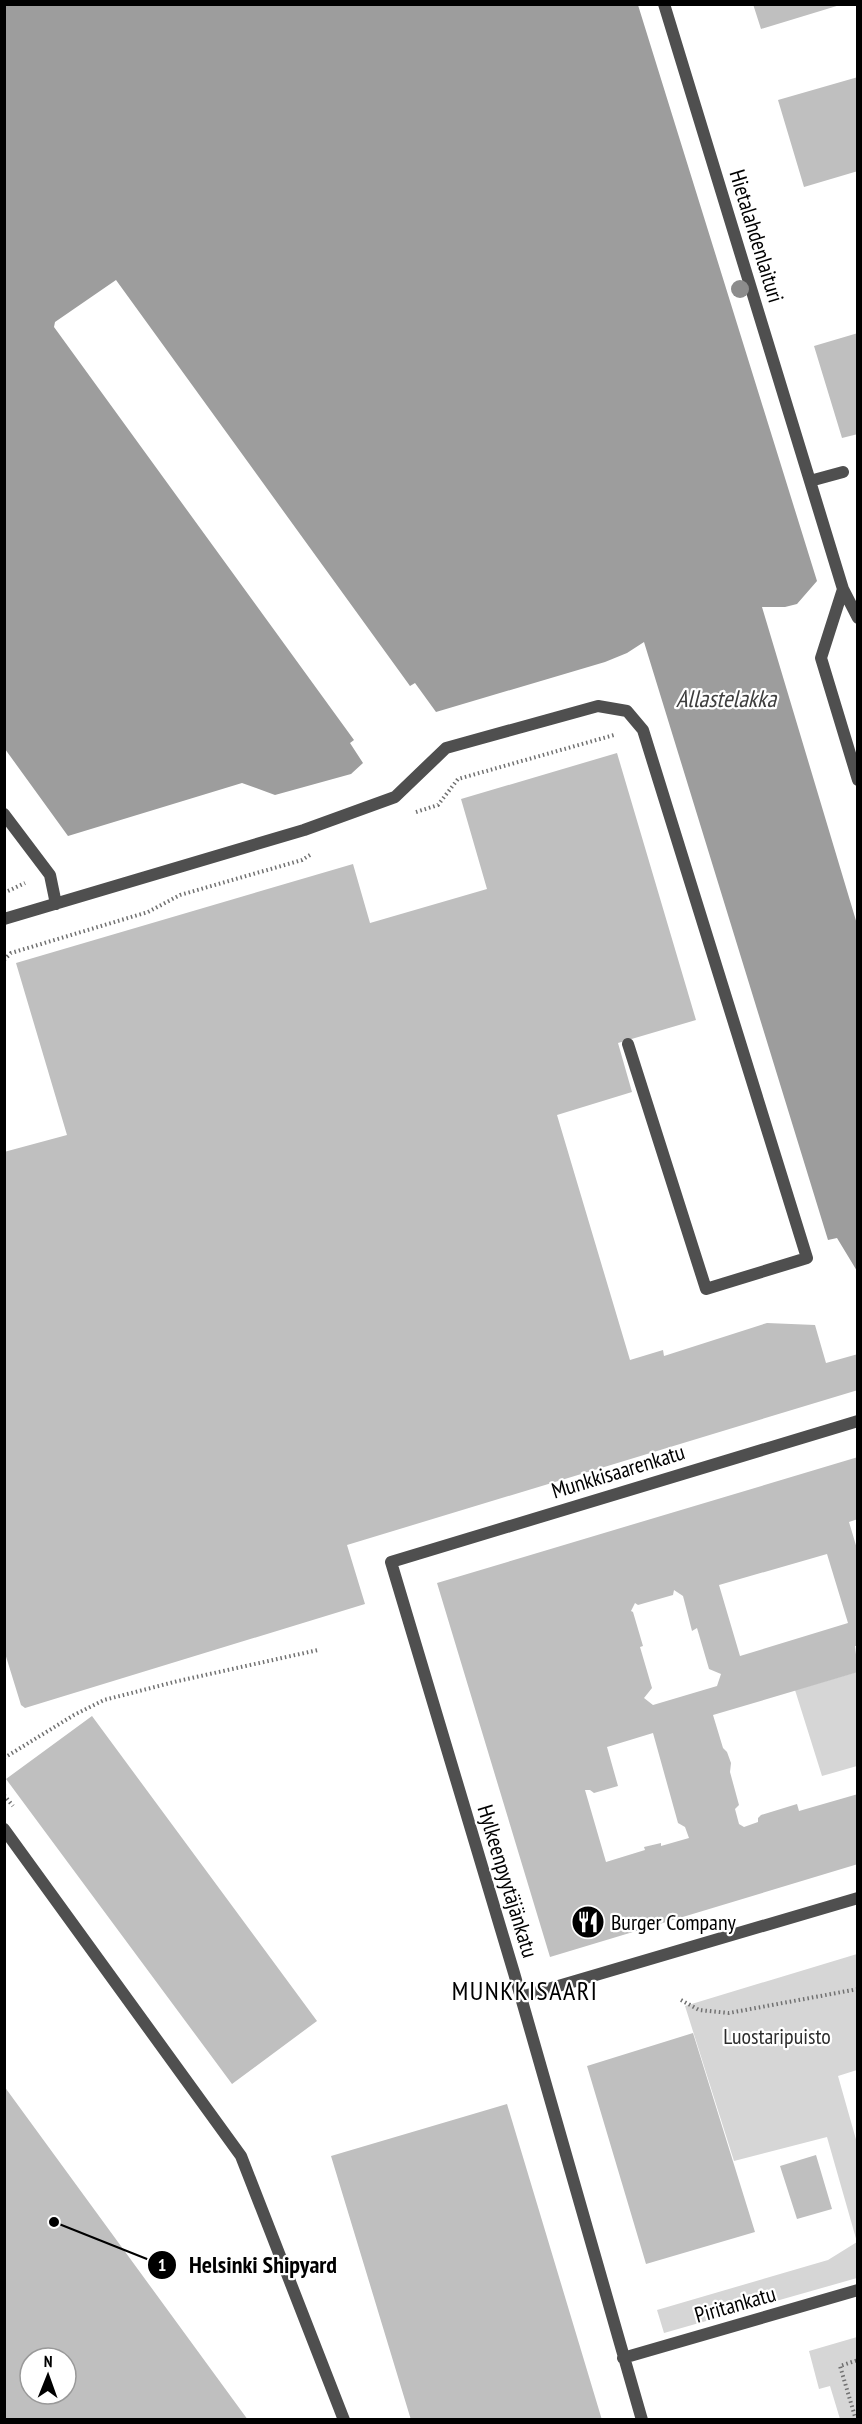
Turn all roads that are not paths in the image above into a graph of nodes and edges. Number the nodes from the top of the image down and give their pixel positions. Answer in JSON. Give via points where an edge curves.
{"nodes":[{"id":1,"x":664,"y":4,"type":"edge"},
{"id":2,"x":843,"y":472,"type":"dead end"},
{"id":3,"x":810,"y":481,"type":"junction"},
{"id":4,"x":843,"y":590,"type":"junction"},
{"id":5,"x":858,"y":618,"type":"edge"},
{"id":6,"x":858,"y":780,"type":"edge"},
{"id":7,"x":4,"y":814,"type":"edge"},
{"id":8,"x":56,"y":904,"type":"junction"},
{"id":9,"x":4,"y":919,"type":"edge"},
{"id":10,"x":628,"y":1044,"type":"dead end"},
{"id":11,"x":858,"y":1421,"type":"edge"},
{"id":12,"x":391,"y":1562,"type":"joint"},
{"id":13,"x":4,"y":1829,"type":"edge"},
{"id":14,"x":858,"y":1898,"type":"edge"},
{"id":15,"x":521,"y":1997,"type":"junction"},
{"id":16,"x":858,"y":2290,"type":"edge"},
{"id":17,"x":623,"y":2358,"type":"junction"},
{"id":18,"x":344,"y":2420,"type":"edge"},
{"id":19,"x":642,"y":2420,"type":"edge"}],
"edges":[{"from":1,"to":3,"type":"street","name":"Hietalahdenlaituri"},
{"from":2,"to":3,"type":"street"},
{"from":3,"to":4,"type":"street","name":"Hietalahdenlaituri"},
{"from":4,"to":5,"type":"street","name":"Hietalahdenlaituri"},
{"from":4,"to":6,"type":"street","via":[[821,657]]},
{"from":7,"to":8,"type":"street","via":[[50,875]]},
{"from":8,"to":9,"type":"street"},
{"from":8,"to":10,"type":"street","via":[[304,830],[395,797],[446,748],[598,706],[627,711],[643,730],[807,1258],[706,1289]]},
{"from":11,"to":12,"type":"street","name":"Munkkisaarenkatu"},
{"from":12,"to":15,"type":"street","name":"Hylkeenpyytäjänkatu"},
{"from":13,"to":18,"type":"street","via":[[241,2156]]},
{"from":14,"to":15,"type":"street"},
{"from":15,"to":17,"type":"street","name":"Hylkeenpyytäjänkatu"},
{"from":16,"to":17,"type":"street","name":"Piritankatu"},
{"from":17,"to":19,"type":"street","name":"Hylkeenpyytäjänkatu"}]}
